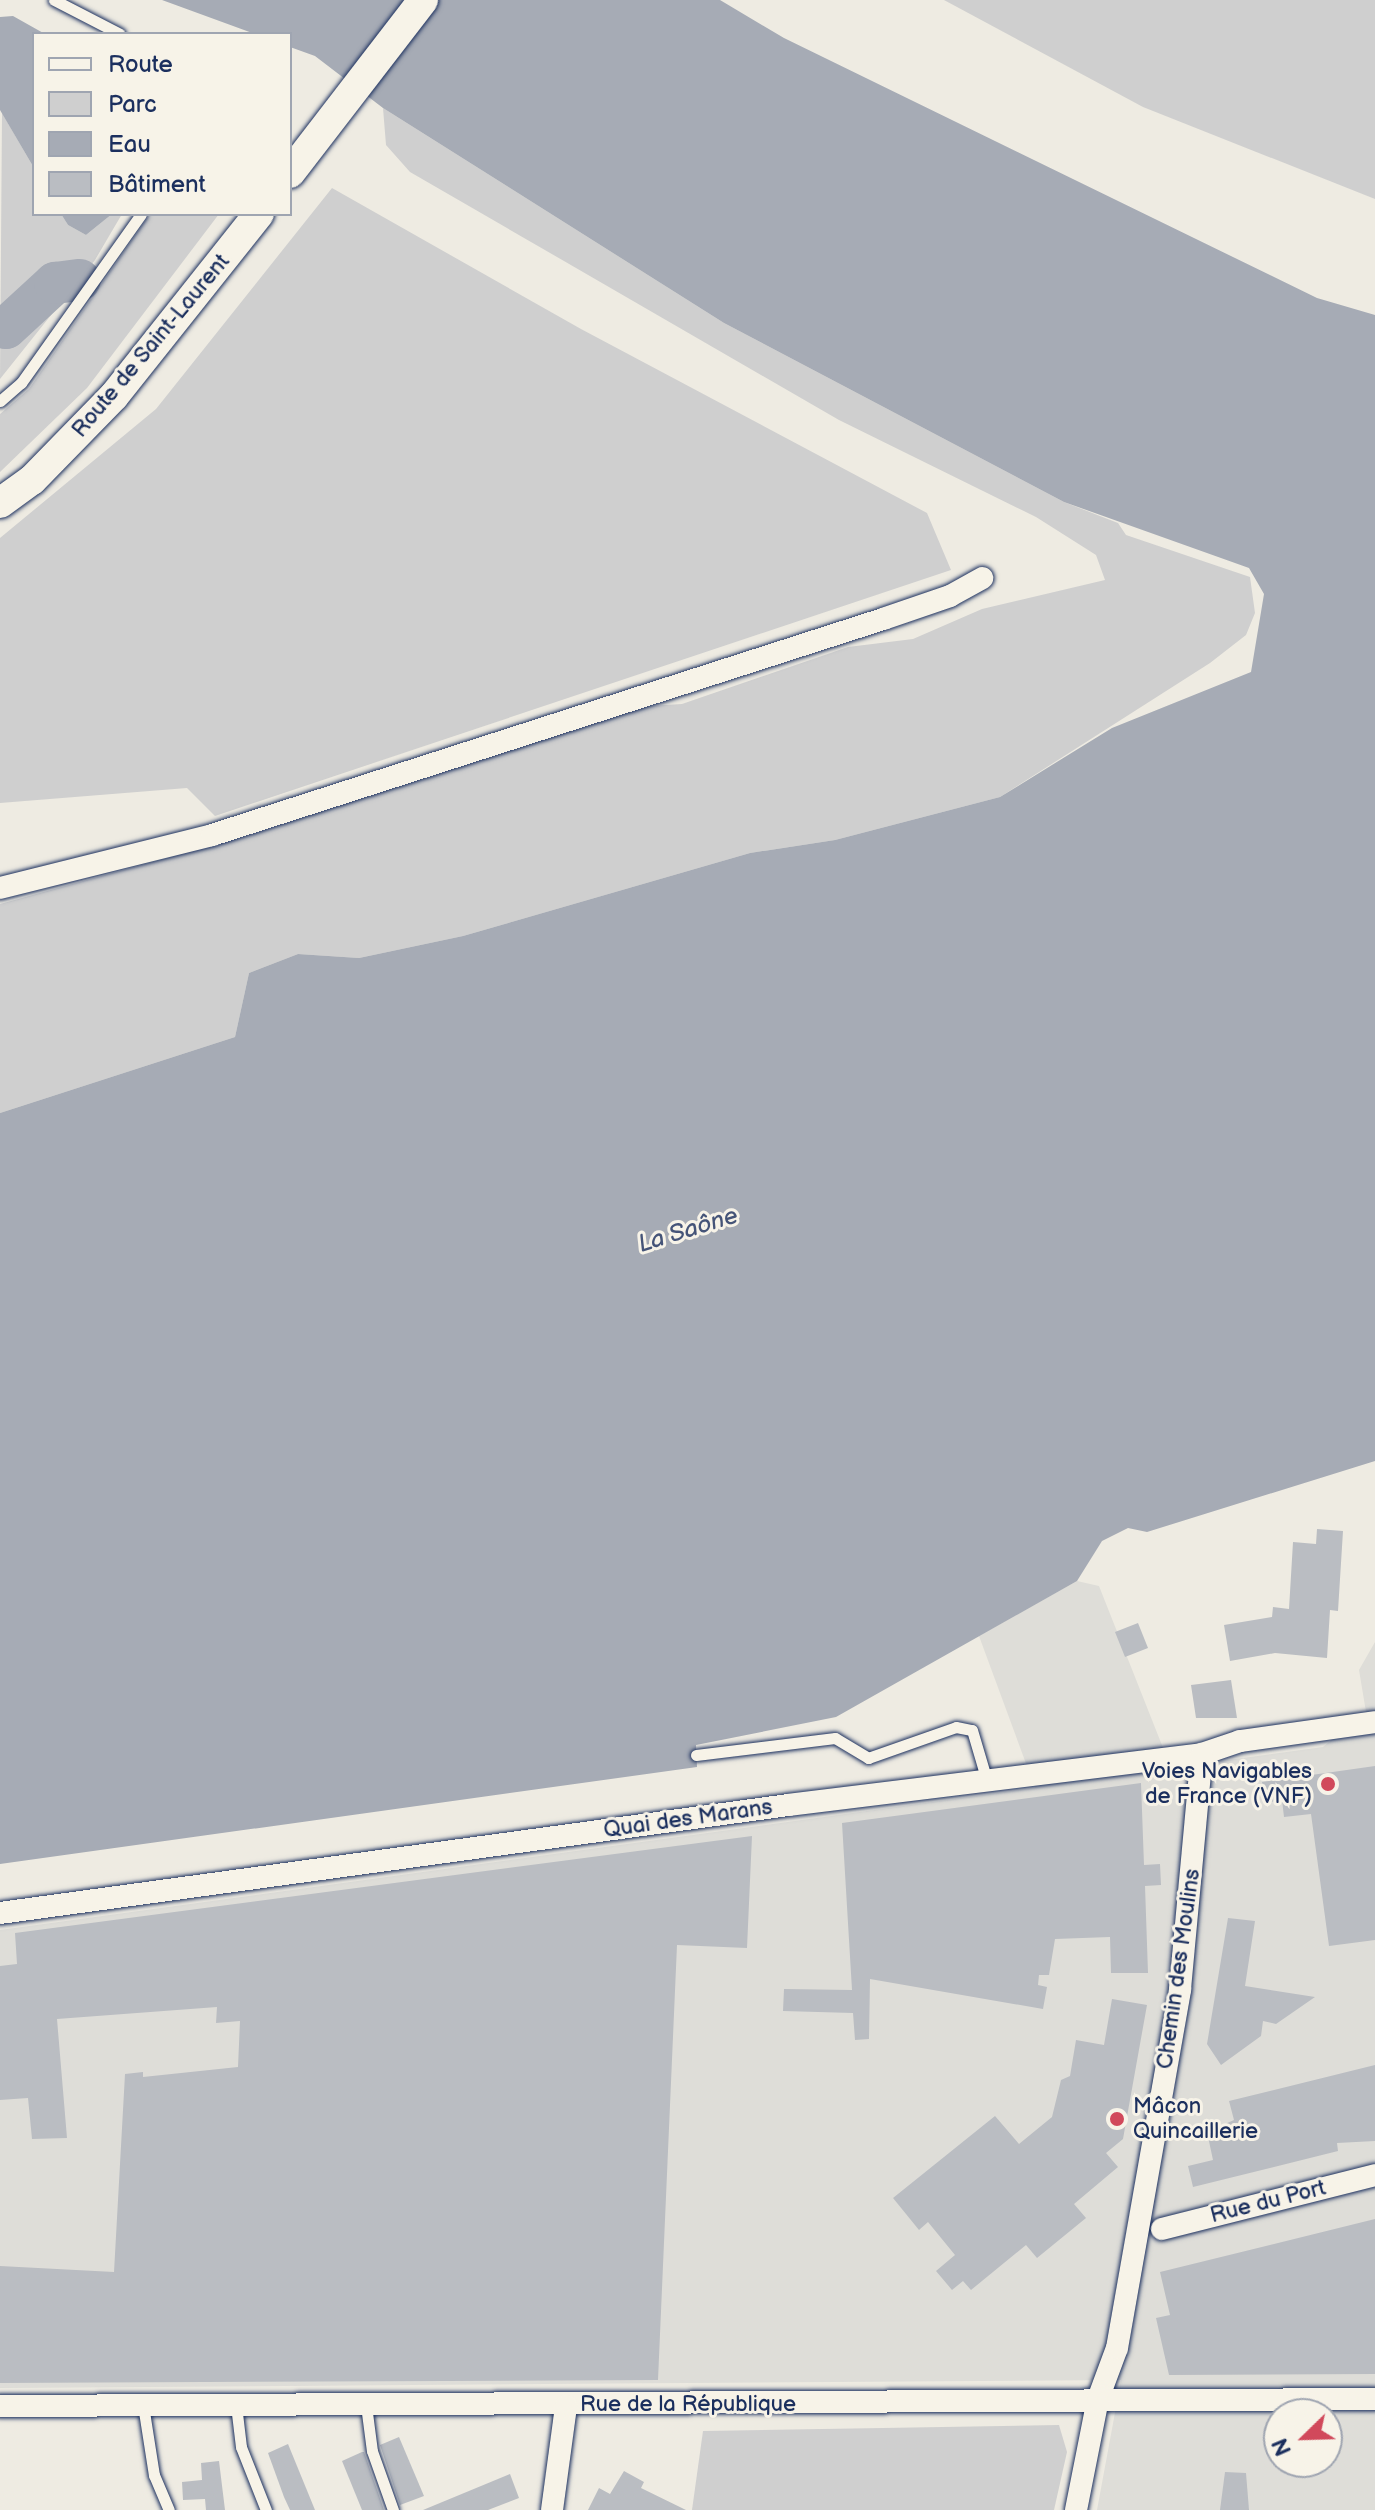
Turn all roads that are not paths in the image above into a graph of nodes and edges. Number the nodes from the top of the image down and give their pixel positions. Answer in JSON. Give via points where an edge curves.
{"nodes":[{"id":1,"x":54,"y":0,"type":"edge"},
{"id":2,"x":423,"y":0,"type":"edge"},
{"id":3,"x":116,"y":32,"type":"edge"},
{"id":4,"x":292,"y":170,"type":"edge"},
{"id":5,"x":140,"y":216,"type":"edge"},
{"id":6,"x":257,"y":216,"type":"edge"},
{"id":7,"x":0,"y":401,"type":"edge"},
{"id":8,"x":0,"y":503,"type":"edge"},
{"id":9,"x":982,"y":578,"type":"dead end"},
{"id":10,"x":0,"y":888,"type":"edge"},
{"id":11,"x":1375,"y":1722,"type":"edge"},
{"id":12,"x":1202,"y":1754,"type":"junction"},
{"id":13,"x":696,"y":1755,"type":"dead end"},
{"id":14,"x":987,"y":1781,"type":"junction"},
{"id":15,"x":0,"y":1913,"type":"edge"},
{"id":16,"x":1375,"y":2175,"type":"edge"},
{"id":17,"x":1162,"y":2229,"type":"dead end"},
{"id":18,"x":1098,"y":2399,"type":"junction"},
{"id":19,"x":1375,"y":2399,"type":"edge"},
{"id":20,"x":1343,"y":2402,"type":"edge"},
{"id":21,"x":143,"y":2405,"type":"junction"},
{"id":22,"x":236,"y":2405,"type":"junction"},
{"id":23,"x":366,"y":2405,"type":"junction"},
{"id":24,"x":0,"y":2406,"type":"edge"},
{"id":25,"x":566,"y":2406,"type":"junction"},
{"id":26,"x":1263,"y":2406,"type":"edge"},
{"id":27,"x":169,"y":2510,"type":"edge"},
{"id":28,"x":266,"y":2510,"type":"edge"},
{"id":29,"x":393,"y":2510,"type":"edge"},
{"id":30,"x":552,"y":2510,"type":"edge"},
{"id":31,"x":1076,"y":2510,"type":"edge"}],
"edges":[{"from":1,"to":3,"type":"lane"},
{"from":2,"to":4,"type":"main road"},
{"from":5,"to":7,"type":"lane","via":[[21,383]]},
{"from":6,"to":8,"type":"main road","name":"Route de Saint-Laurent","via":[[114,396],[32,480]]},
{"from":9,"to":10,"type":"street","via":[[950,596],[883,619],[212,835]]},
{"from":11,"to":12,"type":"street","name":"Quai des Marans","via":[[1240,1741]]},
{"from":12,"to":14,"type":"street","name":"Quai des Marans"},
{"from":12,"to":18,"type":"street","name":"Chemin des Moulins","via":[[1180,1989],[1117,2348]]},
{"from":13,"to":14,"type":"lane","via":[[835,1738],[868,1758],[956,1727],[972,1730]]},
{"from":14,"to":15,"type":"street","name":"Quai des Marans"},
{"from":16,"to":17,"type":"street","name":"Rue du Port"},
{"from":18,"to":25,"type":"street","name":"Rue de la République"},
{"from":18,"to":26,"type":"street","name":"Rue de la République"},
{"from":18,"to":31,"type":"street","name":"Chemin des Moulins"},
{"from":19,"to":20,"type":"street","name":"Rue de la République"},
{"from":21,"to":22,"type":"street","name":"Rue de la République"},
{"from":21,"to":24,"type":"street","name":"Rue de la République"},
{"from":21,"to":27,"type":"lane","via":[[154,2475]]},
{"from":22,"to":23,"type":"street","name":"Rue de la République"},
{"from":22,"to":28,"type":"lane","via":[[241,2447]]},
{"from":23,"to":25,"type":"street","name":"Rue de la République"},
{"from":23,"to":29,"type":"lane","via":[[372,2451]]},
{"from":25,"to":30,"type":"street"}]}
